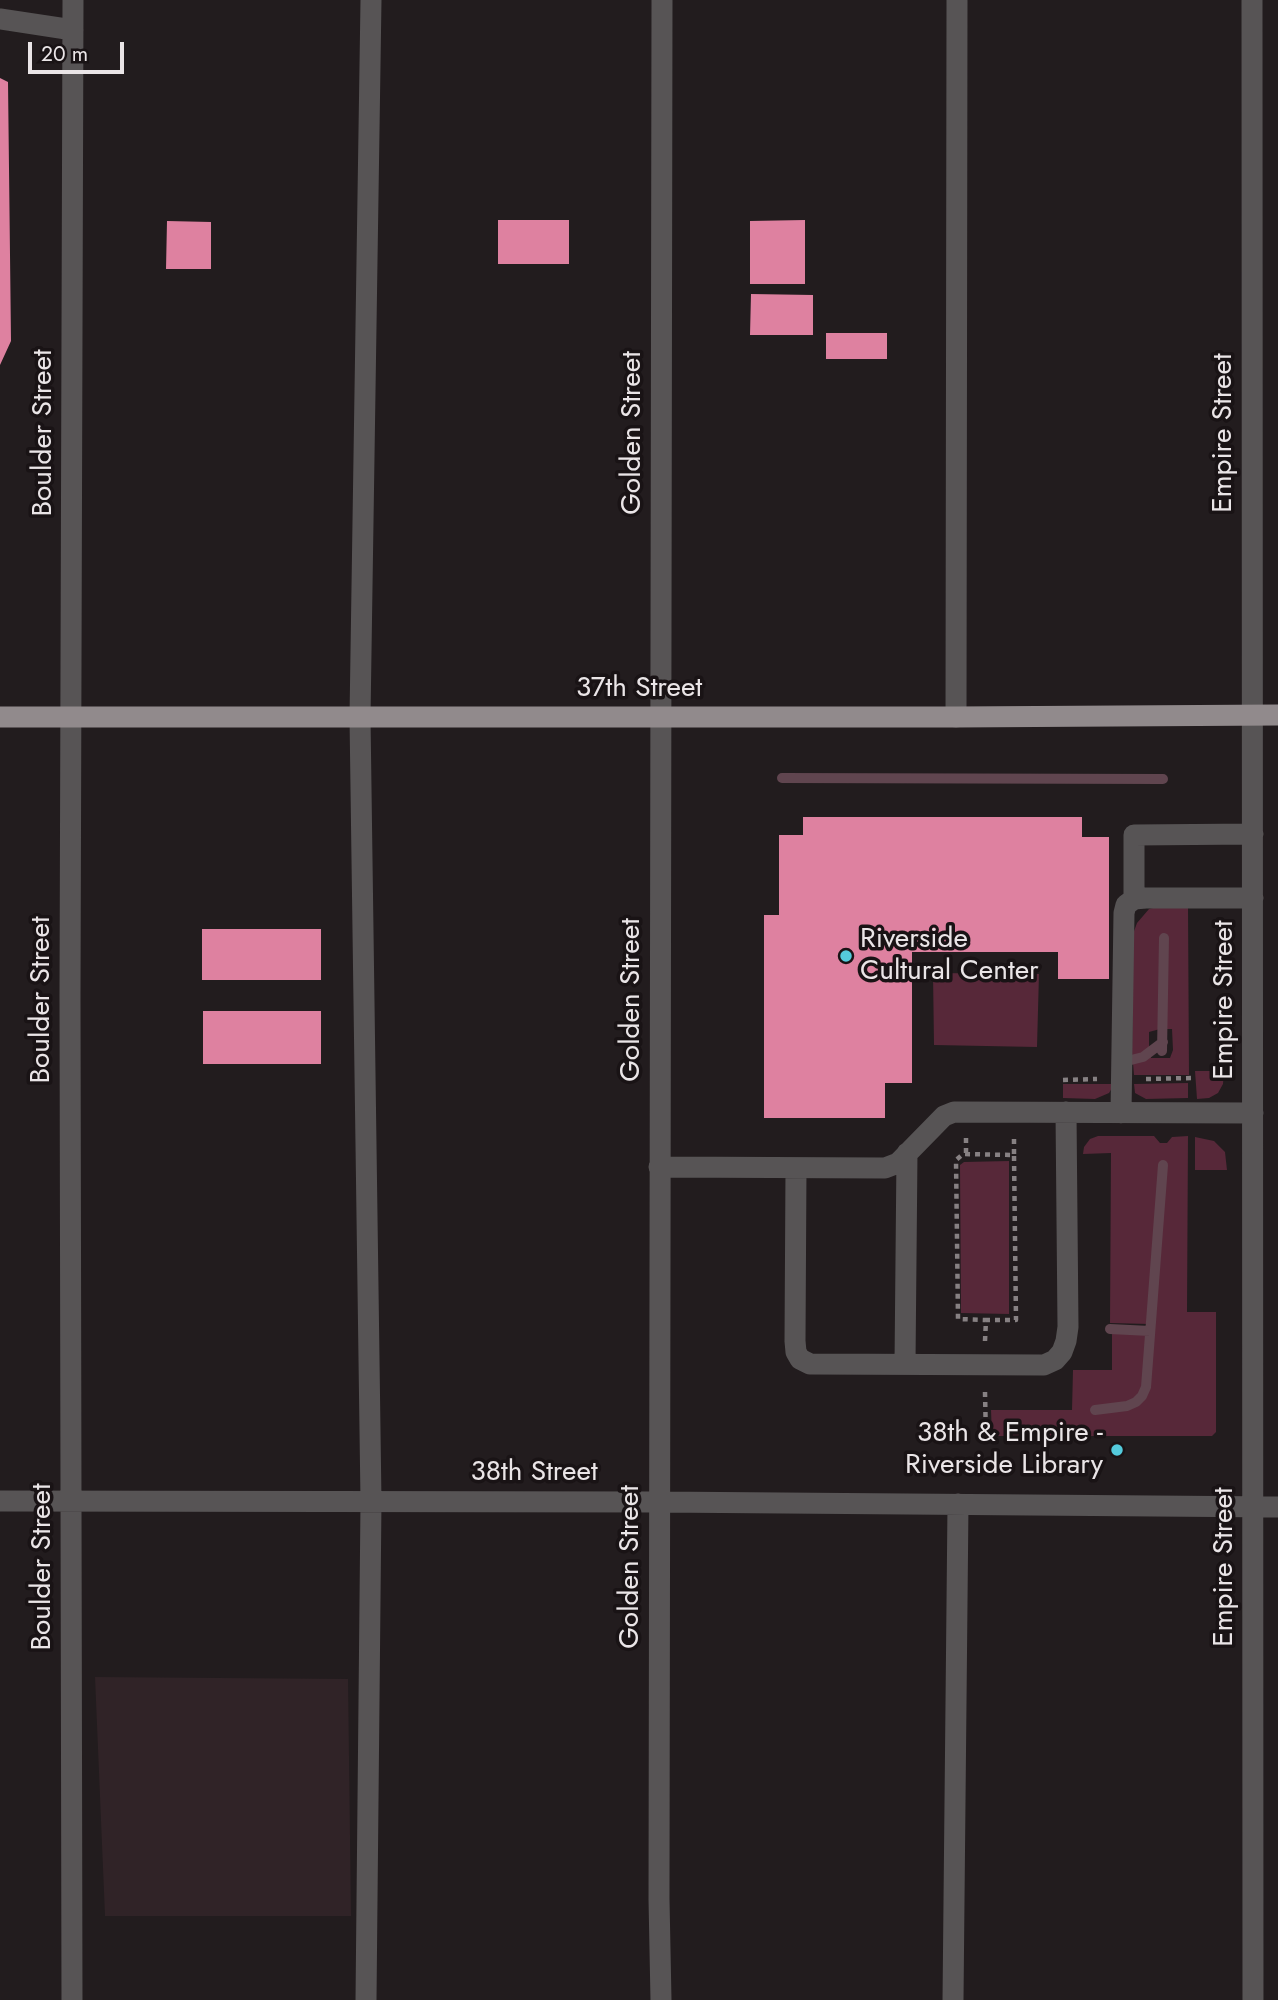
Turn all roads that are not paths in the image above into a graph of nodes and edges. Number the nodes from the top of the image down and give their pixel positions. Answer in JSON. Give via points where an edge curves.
{"nodes":[{"id":1,"x":73,"y":0,"type":"edge"},
{"id":2,"x":371,"y":0,"type":"edge"},
{"id":3,"x":662,"y":0,"type":"edge"},
{"id":4,"x":957,"y":0,"type":"edge"},
{"id":5,"x":1252,"y":0,"type":"edge"},
{"id":6,"x":0,"y":19,"type":"edge"},
{"id":7,"x":73,"y":30,"type":"junction"},
{"id":8,"x":1253,"y":715,"type":"junction"},
{"id":9,"x":1278,"y":715,"type":"edge"},
{"id":10,"x":0,"y":717,"type":"edge"},
{"id":11,"x":71,"y":717,"type":"junction"},
{"id":12,"x":360,"y":717,"type":"junction"},
{"id":13,"x":660,"y":717,"type":"junction"},
{"id":14,"x":956,"y":717,"type":"junction"},
{"id":15,"x":1253,"y":834,"type":"junction"},
{"id":16,"x":1253,"y":898,"type":"junction"},
{"id":17,"x":1134,"y":899,"type":"junction"},
{"id":18,"x":1066,"y":1112,"type":"junction"},
{"id":19,"x":1121,"y":1113,"type":"junction"},
{"id":20,"x":1253,"y":1113,"type":"junction"},
{"id":21,"x":908,"y":1153,"type":"junction"},
{"id":22,"x":659,"y":1167,"type":"junction"},
{"id":23,"x":796,"y":1168,"type":"junction"},
{"id":24,"x":905,"y":1364,"type":"junction"},
{"id":25,"x":71,"y":1500,"type":"junction"},
{"id":26,"x":0,"y":1501,"type":"edge"},
{"id":27,"x":371,"y":1501,"type":"junction"},
{"id":28,"x":659,"y":1502,"type":"junction"},
{"id":29,"x":958,"y":1504,"type":"junction"},
{"id":30,"x":1253,"y":1507,"type":"junction"},
{"id":31,"x":1278,"y":1507,"type":"edge"},
{"id":32,"x":72,"y":2000,"type":"edge"},
{"id":33,"x":366,"y":2000,"type":"edge"},
{"id":34,"x":661,"y":2000,"type":"edge"},
{"id":35,"x":953,"y":2000,"type":"edge"},
{"id":36,"x":1253,"y":2000,"type":"edge"}],
"edges":[{"from":1,"to":7,"type":"street","name":"Boulder Street"},
{"from":2,"to":12,"type":"street"},
{"from":3,"to":13,"type":"street","name":"Golden Street"},
{"from":4,"to":14,"type":"street"},
{"from":5,"to":8,"type":"street","name":"Empire Street"},
{"from":6,"to":7,"type":"street"},
{"from":7,"to":11,"type":"street","name":"Boulder Street"},
{"from":8,"to":9,"type":"main road","name":"37th Street"},
{"from":8,"to":14,"type":"main road","name":"37th Street"},
{"from":8,"to":15,"type":"street","name":"Empire Street"},
{"from":10,"to":11,"type":"main road","name":"37th Street"},
{"from":11,"to":12,"type":"main road","name":"37th Street"},
{"from":11,"to":25,"type":"street","name":"Boulder Street"},
{"from":12,"to":13,"type":"main road","name":"37th Street"},
{"from":12,"to":27,"type":"street"},
{"from":13,"to":14,"type":"main road","name":"37th Street"},
{"from":13,"to":22,"type":"street","name":"Golden Street"},
{"from":15,"to":16,"type":"street","name":"Empire Street"},
{"from":15,"to":17,"type":"street","via":[[1134,835]]},
{"from":16,"to":17,"type":"street"},
{"from":16,"to":20,"type":"street","name":"Empire Street"},
{"from":17,"to":19,"type":"street","via":[[1124,913]]},
{"from":18,"to":19,"type":"street"},
{"from":18,"to":21,"type":"street","via":[[954,1112],[944,1116]]},
{"from":18,"to":24,"type":"street","via":[[1068,1327],[1062,1352],[1044,1365]]},
{"from":19,"to":20,"type":"street"},
{"from":20,"to":30,"type":"street","name":"Empire Street"},
{"from":21,"to":23,"type":"street","via":[[885,1168]]},
{"from":21,"to":24,"type":"street"},
{"from":22,"to":23,"type":"street"},
{"from":22,"to":28,"type":"street","name":"Golden Street"},
{"from":23,"to":24,"type":"street","via":[[796,1352],[810,1364]]},
{"from":25,"to":26,"type":"street","name":"38th Street"},
{"from":25,"to":27,"type":"street","name":"38th Street"},
{"from":25,"to":32,"type":"street","name":"Boulder Street"},
{"from":27,"to":28,"type":"street","name":"38th Street"},
{"from":27,"to":33,"type":"street"},
{"from":28,"to":29,"type":"street","name":"38th Street"},
{"from":28,"to":34,"type":"street","name":"Golden Street"},
{"from":29,"to":30,"type":"street","name":"38th Street"},
{"from":29,"to":35,"type":"street"},
{"from":30,"to":31,"type":"street","name":"38th Street"},
{"from":30,"to":36,"type":"street","name":"Empire Street"}]}
